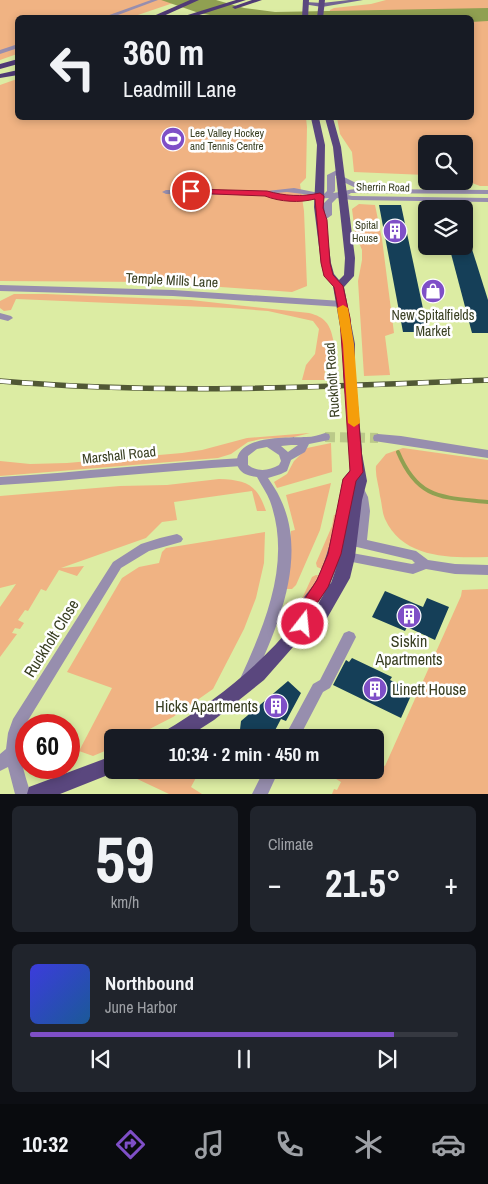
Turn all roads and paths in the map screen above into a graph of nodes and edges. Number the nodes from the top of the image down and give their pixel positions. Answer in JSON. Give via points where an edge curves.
{"nodes":[{"id":1,"x":196,"y":0,"type":"edge"},
{"id":2,"x":244,"y":0,"type":"edge"},
{"id":3,"x":259,"y":0,"type":"edge"},
{"id":4,"x":361,"y":0,"type":"edge"},
{"id":5,"x":153,"y":1,"type":"edge"},
{"id":6,"x":353,"y":1,"type":"edge"},
{"id":7,"x":306,"y":4,"type":"edge"},
{"id":8,"x":322,"y":4,"type":"edge"},
{"id":9,"x":112,"y":15,"type":"edge"},
{"id":10,"x":159,"y":15,"type":"edge"},
{"id":11,"x":192,"y":15,"type":"edge"},
{"id":12,"x":207,"y":15,"type":"edge"},
{"id":13,"x":15,"y":47,"type":"edge"},
{"id":14,"x":0,"y":52,"type":"edge"},
{"id":15,"x":15,"y":63,"type":"edge"},
{"id":16,"x":0,"y":68,"type":"edge"},
{"id":17,"x":15,"y":72,"type":"edge"},
{"id":18,"x":0,"y":76,"type":"edge"},
{"id":19,"x":315,"y":120,"type":"edge"},
{"id":20,"x":330,"y":120,"type":"edge"},
{"id":21,"x":340,"y":174,"type":"junction"},
{"id":22,"x":373,"y":191,"type":"junction"},
{"id":23,"x":166,"y":192,"type":"dead end"},
{"id":24,"x":488,"y":192,"type":"edge"},
{"id":25,"x":338,"y":195,"type":"junction"},
{"id":26,"x":323,"y":196,"type":"junction"},
{"id":27,"x":488,"y":200,"type":"edge"},
{"id":28,"x":322,"y":220,"type":"junction"},
{"id":29,"x":338,"y":286,"type":"junction"},
{"id":30,"x":0,"y":288,"type":"edge"},
{"id":31,"x":342,"y":304,"type":"junction"},
{"id":32,"x":325,"y":437,"type":"tunnel mouth"},
{"id":33,"x":378,"y":438,"type":"tunnel mouth"},
{"id":34,"x":306,"y":441,"type":"junction"},
{"id":35,"x":270,"y":444,"type":"junction"},
{"id":36,"x":488,"y":454,"type":"edge"},
{"id":37,"x":286,"y":458,"type":"junction"},
{"id":38,"x":242,"y":462,"type":"junction"},
{"id":39,"x":357,"y":472,"type":"junction"},
{"id":40,"x":261,"y":475,"type":"junction"},
{"id":41,"x":0,"y":481,"type":"edge"},
{"id":42,"x":177,"y":539,"type":"dead end"},
{"id":43,"x":349,"y":541,"type":"junction"},
{"id":44,"x":341,"y":556,"type":"junction"},
{"id":45,"x":425,"y":564,"type":"junction"},
{"id":46,"x":488,"y":570,"type":"edge"},
{"id":47,"x":349,"y":637,"type":"dead end"},
{"id":48,"x":242,"y":689,"type":"junction"},
{"id":49,"x":184,"y":729,"type":"edge"},
{"id":50,"x":296,"y":729,"type":"edge"},
{"id":51,"x":12,"y":753,"type":"junction"},
{"id":52,"x":0,"y":764,"type":"edge"},
{"id":53,"x":104,"y":768,"type":"edge"},
{"id":54,"x":268,"y":779,"type":"edge"},
{"id":55,"x":23,"y":794,"type":"edge"},
{"id":56,"x":36,"y":794,"type":"edge"},
{"id":57,"x":260,"y":794,"type":"edge"}],
"edges":[{"from":1,"to":10,"type":"highway"},
{"from":2,"to":11,"type":"highway"},
{"from":3,"to":12,"type":"highway"},
{"from":4,"to":6,"type":"main road"},
{"from":5,"to":9,"type":"street"},
{"from":6,"to":8,"type":"main road"},
{"from":7,"to":8,"type":"main road"},
{"from":13,"to":14,"type":"street"},
{"from":15,"to":16,"type":"highway"},
{"from":17,"to":18,"type":"highway"},
{"from":19,"to":26,"type":"main road","name":"Ruckholt Road","via":[[321,145]]},
{"from":20,"to":21,"type":"main road"},
{"from":21,"to":22,"type":"street","name":"Sherrin Road"},
{"from":21,"to":25,"type":"main road"},
{"from":21,"to":26,"type":"street","via":[[331,175],[331,190]]},
{"from":22,"to":24,"type":"street","name":"Sherrin Road"},
{"from":22,"to":25,"type":"street","name":"Sherrin Road","via":[[350,191]]},
{"from":23,"to":26,"type":"street","via":[[267,193],[304,199]]},
{"from":25,"to":26,"type":"street"},
{"from":25,"to":27,"type":"street","name":"Sherrin Road","via":[[352,198]]},
{"from":25,"to":28,"type":"street","via":[[328,203],[328,215]]},
{"from":25,"to":29,"type":"main road","via":[[350,258],[349,276]]},
{"from":26,"to":28,"type":"main road","name":"Ruckholt Road","via":[[319,208]]},
{"from":28,"to":29,"type":"main road","name":"Ruckholt Road","via":[[327,269]]},
{"from":29,"to":31,"type":"main road","name":"Ruckholt Road"},
{"from":30,"to":31,"type":"street","name":"Temple Mills Lane","via":[[173,292]]},
{"from":31,"to":39,"type":"main road","name":"Ruckholt Road","bridge":true},
{"from":32,"to":34,"type":"street"},
{"from":33,"to":36,"type":"street"},
{"from":34,"to":35,"type":"street"},
{"from":34,"to":37,"type":"street","via":[[301,449]]},
{"from":35,"to":37,"type":"street","via":[[280,449]]},
{"from":35,"to":38,"type":"street","via":[[250,447]]},
{"from":37,"to":40,"type":"street","via":[[279,471]]},
{"from":38,"to":40,"type":"street","via":[[248,471]]},
{"from":38,"to":41,"type":"street","name":"Marshall Road"},
{"from":39,"to":43,"type":"main road","name":"Ruckholt Road","via":[[359,490]]},
{"from":39,"to":43,"type":"main road","name":"Ruckholt Road","via":[[350,479]]},
{"from":40,"to":48,"type":"street","via":[[281,513],[284,569],[262,645]]},
{"from":42,"to":51,"type":"street","name":"Ruckholt Close","via":[[149,545],[117,565],[18,724]]},
{"from":43,"to":44,"type":"main road","name":"Ruckholt Road"},
{"from":43,"to":45,"type":"street","via":[[416,556]]},
{"from":44,"to":45,"type":"street","via":[[413,569]]},
{"from":44,"to":48,"type":"main road","name":"Ruckholt Road","via":[[302,614],[303,624],[282,652]]},
{"from":45,"to":46,"type":"street"},
{"from":47,"to":50,"type":"street","via":[[325,684],[318,688]]},
{"from":48,"to":49,"type":"main road","name":"Ruckholt Road"},
{"from":51,"to":52,"type":"street"},
{"from":51,"to":55,"type":"street","name":"Ruckholt Close"},
{"from":53,"to":56,"type":"main road"},
{"from":54,"to":57,"type":"street"}]}
